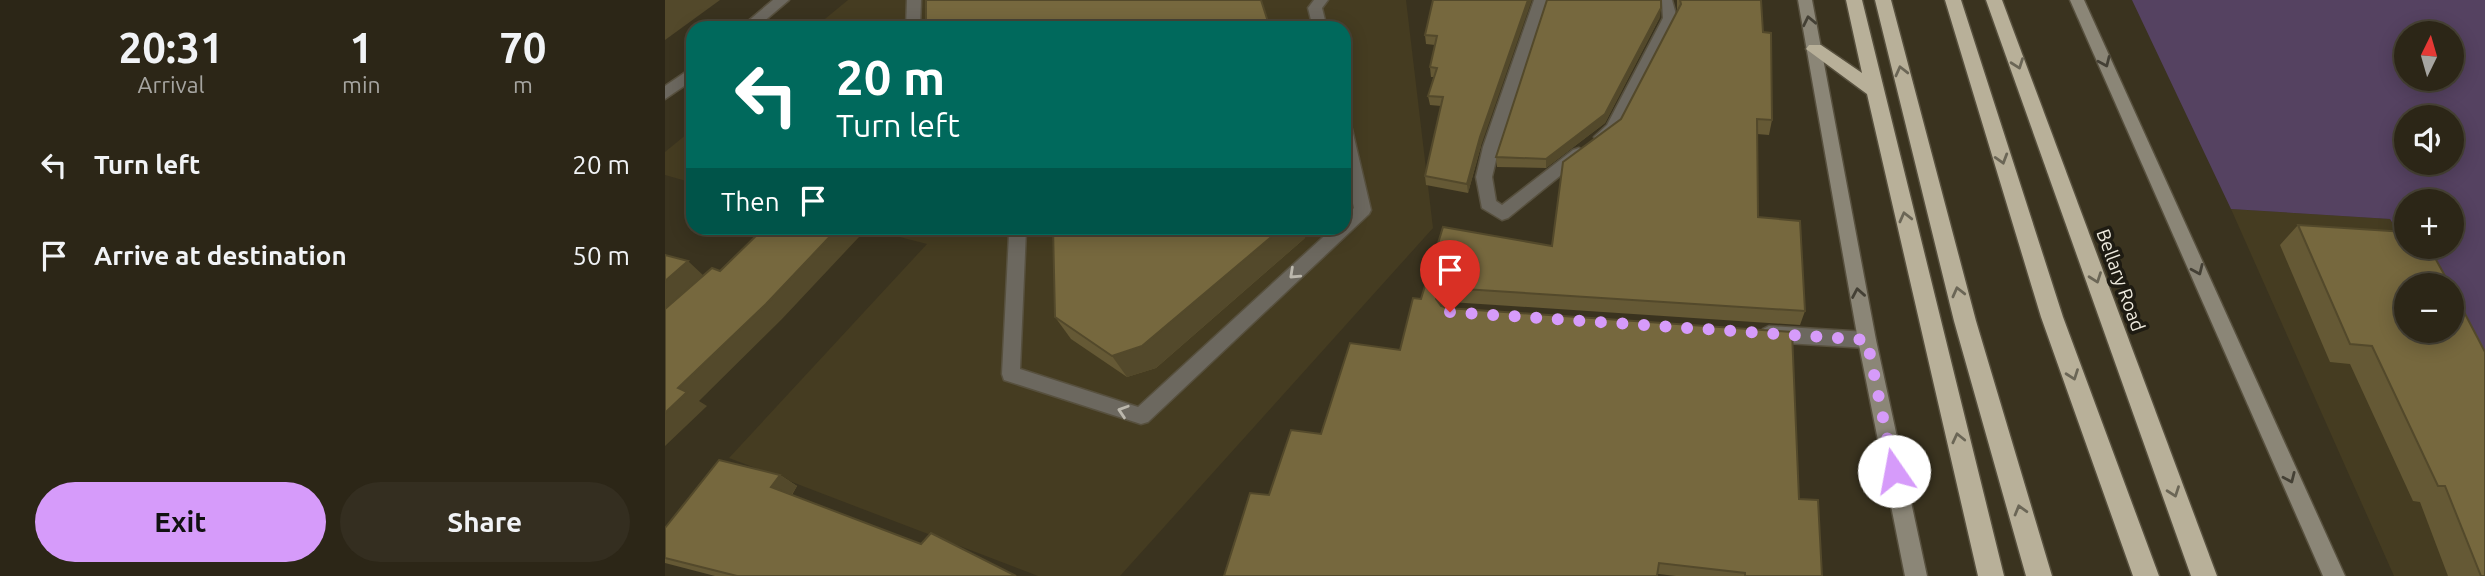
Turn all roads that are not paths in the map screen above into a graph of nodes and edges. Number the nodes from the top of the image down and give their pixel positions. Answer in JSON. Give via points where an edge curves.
{"nodes":[{"id":1,"x":782,"y":0,"type":"edge"},
{"id":2,"x":914,"y":0,"type":"edge"},
{"id":3,"x":1321,"y":0,"type":"edge"},
{"id":4,"x":1541,"y":0,"type":"edge"},
{"id":5,"x":1805,"y":0,"type":"edge"},
{"id":6,"x":1854,"y":0,"type":"edge"},
{"id":7,"x":1883,"y":0,"type":"edge"},
{"id":8,"x":1953,"y":0,"type":"edge"},
{"id":9,"x":1994,"y":0,"type":"edge"},
{"id":10,"x":2077,"y":0,"type":"edge"},
{"id":11,"x":1667,"y":3,"type":"dead end"},
{"id":12,"x":756,"y":21,"type":"edge"},
{"id":13,"x":913,"y":21,"type":"edge"},
{"id":14,"x":1318,"y":21,"type":"edge"},
{"id":15,"x":1815,"y":49,"type":"junction"},
{"id":16,"x":686,"y":78,"type":"edge"},
{"id":17,"x":1873,"y":89,"type":"junction"},
{"id":18,"x":665,"y":94,"type":"edge"},
{"id":19,"x":1351,"y":159,"type":"edge"},
{"id":20,"x":1351,"y":221,"type":"edge"},
{"id":21,"x":1018,"y":235,"type":"edge"},
{"id":22,"x":1336,"y":235,"type":"edge"},
{"id":23,"x":1756,"y":333,"type":"edge"},
{"id":24,"x":1867,"y":340,"type":"junction"},
{"id":25,"x":1916,"y":576,"type":"edge"},
{"id":26,"x":1991,"y":576,"type":"edge"},
{"id":27,"x":2039,"y":576,"type":"edge"},
{"id":28,"x":2146,"y":576,"type":"edge"},
{"id":29,"x":2204,"y":576,"type":"edge"},
{"id":30,"x":2334,"y":576,"type":"edge"}],
"edges":[{"from":1,"to":12,"type":"street"},
{"from":2,"to":13,"type":"street"},
{"from":3,"to":14,"type":"street","via":[[1315,8]]},
{"from":4,"to":11,"type":"street","via":[[1484,177],[1487,204],[1502,214],[1613,129],[1670,18]]},
{"from":15,"to":5,"type":"street","one_way":true},
{"from":6,"to":17,"type":"highway"},
{"from":27,"to":7,"type":"highway","one_way":true,"via":[[1965,321]]},
{"from":8,"to":28,"type":"highway","one_way":true,"via":[[2052,317]]},
{"from":9,"to":29,"type":"highway","name":"Bellary Road","one_way":true},
{"from":10,"to":30,"type":"street","one_way":true},
{"from":15,"to":17,"type":"highway"},
{"from":24,"to":15,"type":"street","one_way":true},
{"from":16,"to":18,"type":"street"},
{"from":26,"to":17,"type":"highway","one_way":true},
{"from":19,"to":20,"type":"street","one_way":true,"via":[[1363,210]]},
{"from":22,"to":21,"type":"street","one_way":true,"via":[[1141,416],[1011,374]]},
{"from":23,"to":24,"type":"street"},
{"from":24,"to":25,"type":"street"}]}
